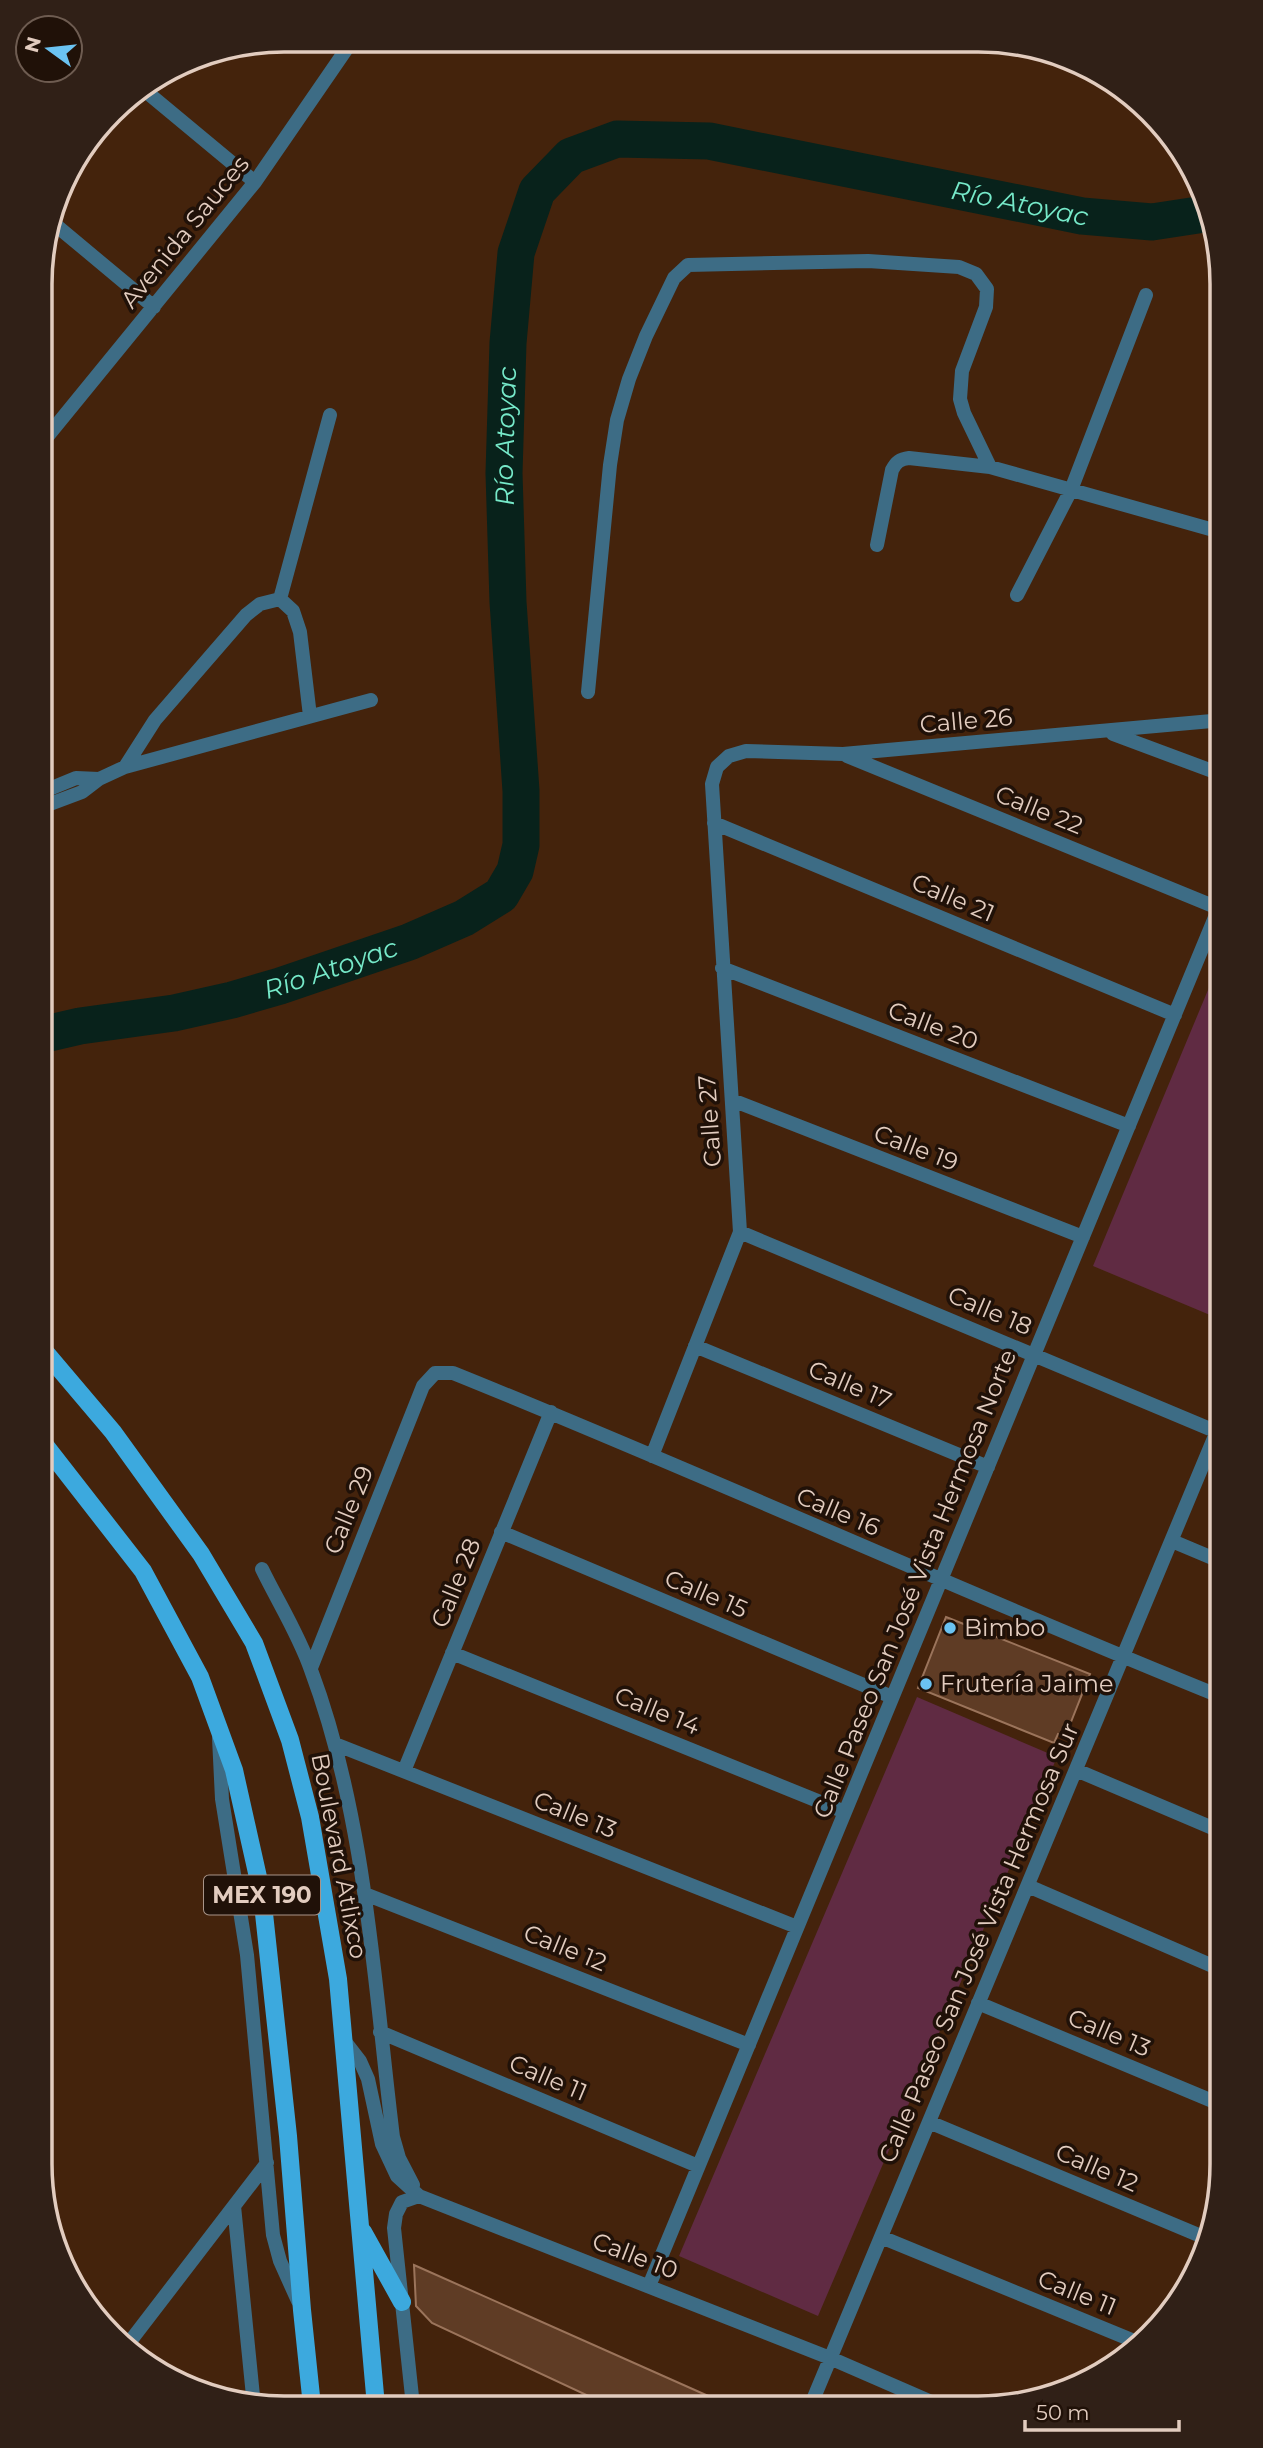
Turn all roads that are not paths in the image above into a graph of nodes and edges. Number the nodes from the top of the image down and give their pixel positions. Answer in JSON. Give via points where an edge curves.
{"nodes":[{"id":1,"x":341,"y":52,"type":"edge"},
{"id":2,"x":150,"y":95,"type":"edge"},
{"id":3,"x":255,"y":182,"type":"junction"},
{"id":4,"x":60,"y":229,"type":"edge"},
{"id":5,"x":1146,"y":295,"type":"dead end"},
{"id":6,"x":154,"y":307,"type":"junction"},
{"id":7,"x":330,"y":415,"type":"dead end"},
{"id":8,"x":52,"y":428,"type":"edge"},
{"id":9,"x":990,"y":467,"type":"junction"},
{"id":10,"x":1071,"y":490,"type":"junction"},
{"id":11,"x":1210,"y":531,"type":"edge"},
{"id":12,"x":877,"y":545,"type":"dead end"},
{"id":13,"x":1017,"y":595,"type":"dead end"},
{"id":14,"x":279,"y":599,"type":"junction"},
{"id":15,"x":588,"y":692,"type":"dead end"},
{"id":16,"x":371,"y":699,"type":"dead end"},
{"id":17,"x":310,"y":716,"type":"junction"},
{"id":18,"x":1210,"y":721,"type":"edge"},
{"id":19,"x":1108,"y":732,"type":"junction"},
{"id":20,"x":843,"y":754,"type":"junction"},
{"id":21,"x":125,"y":767,"type":"junction"},
{"id":22,"x":717,"y":767,"type":"joint"},
{"id":23,"x":1210,"y":770,"type":"edge"},
{"id":24,"x":99,"y":779,"type":"junction"},
{"id":25,"x":52,"y":788,"type":"edge"},
{"id":26,"x":52,"y":803,"type":"edge"},
{"id":27,"x":714,"y":824,"type":"junction"},
{"id":28,"x":1210,"y":899,"type":"edge"},
{"id":29,"x":1210,"y":930,"type":"edge"},
{"id":30,"x":722,"y":968,"type":"junction"},
{"id":31,"x":1175,"y":1015,"type":"junction"},
{"id":32,"x":732,"y":1100,"type":"junction"},
{"id":33,"x":1129,"y":1126,"type":"junction"},
{"id":34,"x":740,"y":1232,"type":"junction"},
{"id":35,"x":1083,"y":1237,"type":"junction"},
{"id":36,"x":695,"y":1346,"type":"junction"},
{"id":37,"x":1034,"y":1354,"type":"junction"},
{"id":38,"x":52,"y":1360,"type":"edge"},
{"id":39,"x":435,"y":1373,"type":"joint"},
{"id":40,"x":551,"y":1412,"type":"junction"},
{"id":41,"x":1210,"y":1424,"type":"edge"},
{"id":42,"x":1210,"y":1453,"type":"edge"},
{"id":43,"x":52,"y":1454,"type":"edge"},
{"id":44,"x":652,"y":1456,"type":"junction"},
{"id":45,"x":988,"y":1467,"type":"junction"},
{"id":46,"x":501,"y":1532,"type":"junction"},
{"id":47,"x":1172,"y":1541,"type":"junction"},
{"id":48,"x":1210,"y":1557,"type":"edge"},
{"id":49,"x":262,"y":1569,"type":"dead end"},
{"id":50,"x":940,"y":1581,"type":"junction"},
{"id":51,"x":452,"y":1653,"type":"junction"},
{"id":52,"x":1123,"y":1657,"type":"junction"},
{"id":53,"x":311,"y":1668,"type":"junction"},
{"id":54,"x":1210,"y":1692,"type":"edge"},
{"id":55,"x":892,"y":1698,"type":"junction"},
{"id":56,"x":218,"y":1723,"type":"junction"},
{"id":57,"x":335,"y":1744,"type":"junction"},
{"id":58,"x":1076,"y":1770,"type":"junction"},
{"id":59,"x":404,"y":1771,"type":"junction"},
{"id":60,"x":845,"y":1812,"type":"junction"},
{"id":61,"x":1210,"y":1827,"type":"edge"},
{"id":62,"x":1028,"y":1886,"type":"junction"},
{"id":63,"x":365,"y":1894,"type":"junction"},
{"id":64,"x":797,"y":1927,"type":"junction"},
{"id":65,"x":1210,"y":1965,"type":"edge"},
{"id":66,"x":978,"y":2003,"type":"junction"},
{"id":67,"x":380,"y":2032,"type":"junction"},
{"id":68,"x":343,"y":2039,"type":"junction"},
{"id":69,"x":749,"y":2045,"type":"junction"},
{"id":70,"x":1210,"y":2100,"type":"edge"},
{"id":71,"x":929,"y":2122,"type":"junction"},
{"id":72,"x":267,"y":2163,"type":"junction"},
{"id":73,"x":698,"y":2166,"type":"junction"},
{"id":74,"x":419,"y":2196,"type":"junction"},
{"id":75,"x":234,"y":2206,"type":"junction"},
{"id":76,"x":359,"y":2225,"type":"junction"},
{"id":77,"x":1199,"y":2235,"type":"edge"},
{"id":78,"x":881,"y":2237,"type":"junction"},
{"id":79,"x":649,"y":2286,"type":"junction"},
{"id":80,"x":402,"y":2302,"type":"junction"},
{"id":81,"x":302,"y":2310,"type":"junction"},
{"id":82,"x":132,"y":2339,"type":"edge"},
{"id":83,"x":1130,"y":2339,"type":"edge"},
{"id":84,"x":830,"y":2358,"type":"junction"},
{"id":85,"x":253,"y":2394,"type":"edge"},
{"id":86,"x":311,"y":2396,"type":"edge"},
{"id":87,"x":375,"y":2396,"type":"edge"},
{"id":88,"x":412,"y":2396,"type":"edge"},
{"id":89,"x":814,"y":2396,"type":"edge"},
{"id":90,"x":917,"y":2396,"type":"edge"}],
"edges":[{"from":1,"to":3,"type":"street","name":"Avenida Sauces"},
{"from":2,"to":3,"type":"street"},
{"from":3,"to":6,"type":"street","name":"Avenida Sauces"},
{"from":4,"to":6,"type":"street"},
{"from":5,"to":10,"type":"street"},
{"from":6,"to":8,"type":"street","name":"Avenida Sauces"},
{"from":7,"to":14,"type":"street"},
{"from":9,"to":10,"type":"street"},
{"from":9,"to":12,"type":"street","via":[[902,459],[895,463]]},
{"from":9,"to":15,"type":"street","via":[[960,399],[962,371],[986,307],[986,289],[976,274],[959,267],[868,261],[688,265],[674,278],[646,336],[617,420]]},
{"from":10,"to":11,"type":"street"},
{"from":10,"to":13,"type":"street"},
{"from":14,"to":17,"type":"street","via":[[293,611],[300,632]]},
{"from":14,"to":21,"type":"street","via":[[260,604],[246,615],[160,713]]},
{"from":16,"to":17,"type":"street"},
{"from":17,"to":21,"type":"street"},
{"from":18,"to":19,"type":"street","name":"Calle 26"},
{"from":19,"to":20,"type":"street","name":"Calle 26"},
{"from":19,"to":23,"type":"street"},
{"from":20,"to":22,"type":"street","name":"Calle 26","via":[[746,751],[729,755]]},
{"from":20,"to":28,"type":"street","name":"Calle 22"},
{"from":21,"to":24,"type":"street"},
{"from":22,"to":27,"type":"street","name":"Calle 27","via":[[712,785]]},
{"from":24,"to":25,"type":"street","via":[[76,778]]},
{"from":24,"to":26,"type":"street","via":[[82,792]]},
{"from":27,"to":30,"type":"street","name":"Calle 27"},
{"from":27,"to":31,"type":"street","name":"Calle 21"},
{"from":29,"to":31,"type":"street","name":"Calle Paseo San José Vista Hermosa Norte"},
{"from":30,"to":32,"type":"street","name":"Calle 27"},
{"from":30,"to":33,"type":"street","name":"Calle 20"},
{"from":31,"to":33,"type":"street","name":"Calle Paseo San José Vista Hermosa Norte"},
{"from":32,"to":34,"type":"street","name":"Calle 27"},
{"from":32,"to":35,"type":"street","name":"Calle 19"},
{"from":33,"to":35,"type":"street","name":"Calle Paseo San José Vista Hermosa Norte"},
{"from":34,"to":36,"type":"street","name":"Calle 27"},
{"from":34,"to":37,"type":"street","name":"Calle 18"},
{"from":35,"to":37,"type":"street","name":"Calle Paseo San José Vista Hermosa Norte"},
{"from":36,"to":44,"type":"street","name":"Calle 27"},
{"from":36,"to":45,"type":"street","name":"Calle 17"},
{"from":37,"to":41,"type":"street","name":"Calle 18"},
{"from":37,"to":45,"type":"street","name":"Calle Paseo San José Vista Hermosa Norte"},
{"from":38,"to":68,"type":"main road","name":"Boulevard Atlixco","number":"MEX 190","via":[[113,1432],[201,1554],[254,1643],[290,1740],[310,1816],[331,1927]]},
{"from":39,"to":40,"type":"street","name":"Calle 16","via":[[453,1373]]},
{"from":39,"to":53,"type":"street","name":"Calle 29","via":[[424,1386]]},
{"from":40,"to":44,"type":"street","name":"Calle 16"},
{"from":40,"to":46,"type":"street","name":"Calle 28"},
{"from":42,"to":47,"type":"street","name":"Calle Paseo San José Vista Hermosa Sur"},
{"from":43,"to":56,"type":"main road","number":"MEX 190","via":[[144,1571],[200,1677]]},
{"from":44,"to":50,"type":"street","name":"Calle 16"},
{"from":45,"to":50,"type":"street","name":"Calle Paseo San José Vista Hermosa Norte"},
{"from":46,"to":51,"type":"street","name":"Calle 28"},
{"from":46,"to":55,"type":"street","name":"Calle 15"},
{"from":47,"to":48,"type":"street"},
{"from":47,"to":52,"type":"street","name":"Calle Paseo San José Vista Hermosa Sur"},
{"from":49,"to":53,"type":"street"},
{"from":50,"to":52,"type":"street","name":"Calle 16"},
{"from":50,"to":55,"type":"street","name":"Calle Paseo San José Vista Hermosa Norte"},
{"from":51,"to":59,"type":"street","name":"Calle 28"},
{"from":51,"to":60,"type":"street","name":"Calle 14"},
{"from":52,"to":54,"type":"street","name":"Calle 16"},
{"from":52,"to":58,"type":"street","name":"Calle Paseo San José Vista Hermosa Sur"},
{"from":53,"to":57,"type":"street"},
{"from":55,"to":60,"type":"street","name":"Calle Paseo San José Vista Hermosa Norte"},
{"from":56,"to":72,"type":"street","via":[[222,1798],[247,1955]]},
{"from":56,"to":81,"type":"main road","number":"MEX 190","via":[[234,1770],[262,1895]]},
{"from":57,"to":59,"type":"street","name":"Calle 13"},
{"from":57,"to":63,"type":"street"},
{"from":58,"to":61,"type":"street"},
{"from":58,"to":62,"type":"street","name":"Calle Paseo San José Vista Hermosa Sur"},
{"from":59,"to":64,"type":"street","name":"Calle 13"},
{"from":60,"to":64,"type":"street","name":"Calle Paseo San José Vista Hermosa Norte"},
{"from":62,"to":65,"type":"street"},
{"from":62,"to":66,"type":"street","name":"Calle Paseo San José Vista Hermosa Sur"},
{"from":63,"to":67,"type":"street"},
{"from":63,"to":69,"type":"street","name":"Calle 12"},
{"from":64,"to":69,"type":"street","name":"Calle Paseo San José Vista Hermosa Norte"},
{"from":66,"to":70,"type":"street","name":"Calle 13"},
{"from":66,"to":71,"type":"street","name":"Calle Paseo San José Vista Hermosa Sur"},
{"from":67,"to":73,"type":"street","name":"Calle 11"},
{"from":67,"to":74,"type":"street","via":[[394,2137],[399,2158]]},
{"from":68,"to":74,"type":"street","via":[[368,2079],[382,2144],[397,2176]]},
{"from":68,"to":76,"type":"main road","name":"Boulevard Atlixco","number":"MEX 190"},
{"from":69,"to":73,"type":"street","name":"Calle Paseo San José Vista Hermosa Norte"},
{"from":71,"to":77,"type":"street","name":"Calle 12"},
{"from":71,"to":78,"type":"street","name":"Calle Paseo San José Vista Hermosa Sur"},
{"from":72,"to":75,"type":"street"},
{"from":72,"to":81,"type":"street","via":[[273,2235]]},
{"from":73,"to":79,"type":"street","name":"Calle Paseo San José Vista Hermosa Norte"},
{"from":74,"to":79,"type":"street","name":"Calle 10"},
{"from":74,"to":80,"type":"street","via":[[402,2202],[396,2214]]},
{"from":75,"to":82,"type":"street"},
{"from":75,"to":85,"type":"street"},
{"from":76,"to":80,"type":"main road"},
{"from":76,"to":87,"type":"main road","name":"Boulevard Atlixco","number":"MEX 190"},
{"from":78,"to":83,"type":"street","name":"Calle 11"},
{"from":78,"to":84,"type":"street","name":"Calle Paseo San José Vista Hermosa Sur"},
{"from":79,"to":84,"type":"street","name":"Calle 10"},
{"from":80,"to":88,"type":"street"},
{"from":81,"to":86,"type":"main road","number":"MEX 190"},
{"from":84,"to":89,"type":"street","name":"Calle Paseo San José Vista Hermosa Sur"},
{"from":84,"to":90,"type":"street","name":"Calle 10"}]}
